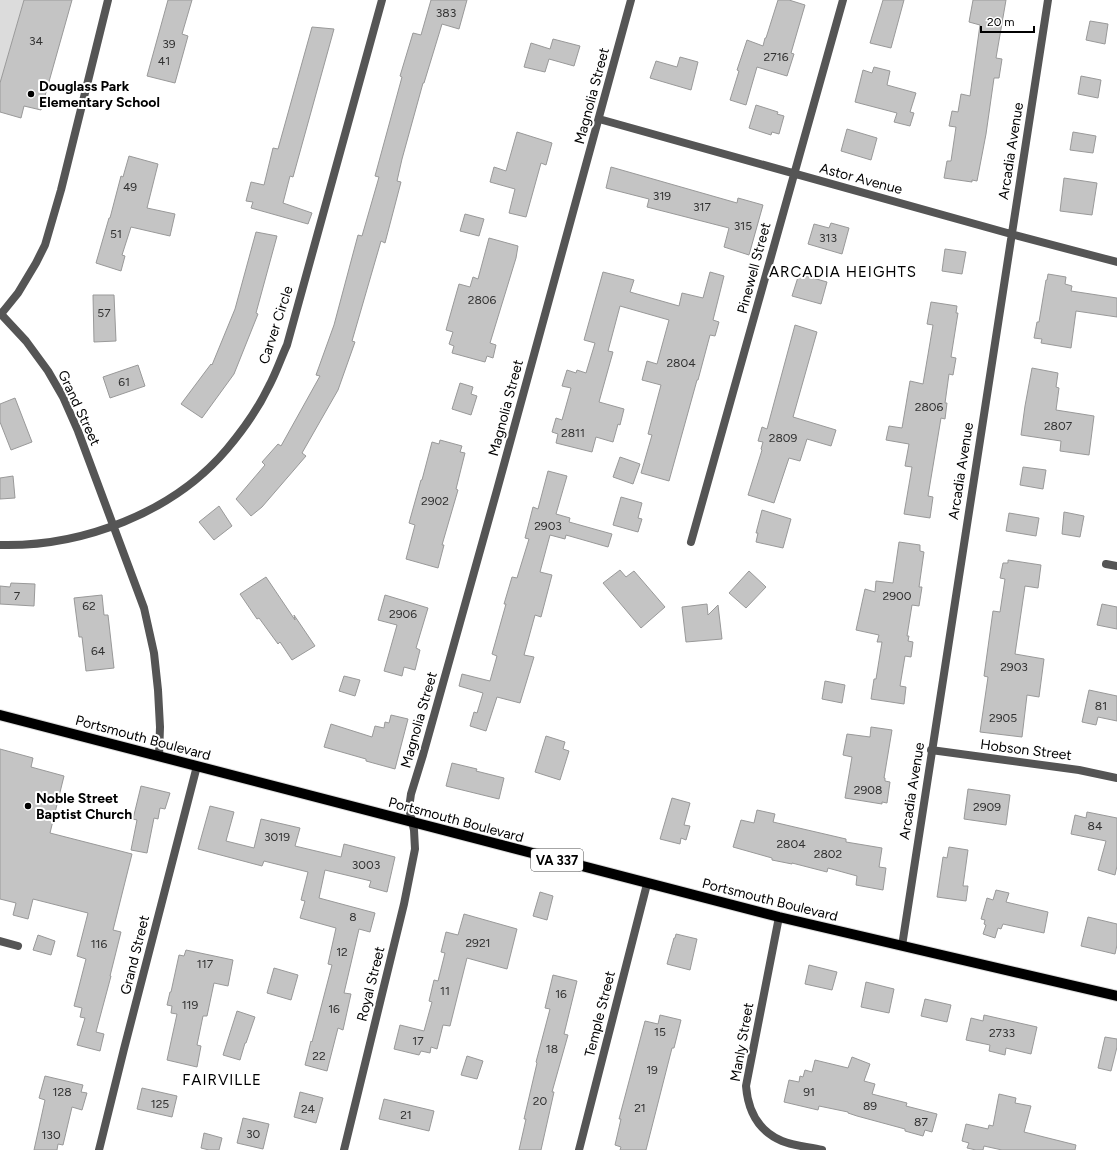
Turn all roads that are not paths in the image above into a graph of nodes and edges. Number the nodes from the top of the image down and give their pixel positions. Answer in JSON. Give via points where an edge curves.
{"nodes":[{"id":1,"x":108,"y":0,"type":"edge"},
{"id":2,"x":382,"y":0,"type":"edge"},
{"id":3,"x":632,"y":0,"type":"edge"},
{"id":4,"x":843,"y":0,"type":"edge"},
{"id":5,"x":1048,"y":0,"type":"edge"},
{"id":6,"x":598,"y":119,"type":"junction"},
{"id":7,"x":794,"y":174,"type":"junction"},
{"id":8,"x":1011,"y":234,"type":"junction"},
{"id":9,"x":1117,"y":262,"type":"edge"},
{"id":10,"x":1,"y":314,"type":"edge"},
{"id":11,"x":114,"y":526,"type":"junction"},
{"id":12,"x":691,"y":542,"type":"dead end"},
{"id":13,"x":0,"y":545,"type":"edge"},
{"id":14,"x":1106,"y":564,"type":"dead end"},
{"id":15,"x":1117,"y":566,"type":"edge"},
{"id":16,"x":0,"y":715,"type":"edge"},
{"id":17,"x":931,"y":750,"type":"junction"},
{"id":18,"x":160,"y":756,"type":"junction"},
{"id":19,"x":198,"y":766,"type":"junction"},
{"id":20,"x":1117,"y":778,"type":"edge"},
{"id":21,"x":412,"y":823,"type":"junction"},
{"id":22,"x":647,"y":884,"type":"junction"},
{"id":23,"x":779,"y":917,"type":"junction"},
{"id":24,"x":0,"y":941,"type":"edge"},
{"id":25,"x":18,"y":946,"type":"dead end"},
{"id":26,"x":902,"y":946,"type":"junction"},
{"id":27,"x":1117,"y":996,"type":"edge"},
{"id":28,"x":100,"y":1150,"type":"edge"},
{"id":29,"x":344,"y":1150,"type":"edge"},
{"id":30,"x":579,"y":1150,"type":"edge"},
{"id":31,"x":822,"y":1150,"type":"edge"}],
"edges":[{"from":1,"to":10,"type":"street","name":"Grand Street","via":[[45,245],[36,264]]},
{"from":2,"to":11,"type":"street","name":"Carver Circle","via":[[287,345],[269,386],[250,419],[227,450],[206,471],[178,493],[153,508]]},
{"from":3,"to":6,"type":"street","name":"Magnolia Street"},
{"from":4,"to":7,"type":"street","name":"Pinewell Street"},
{"from":5,"to":8,"type":"street","name":"Arcadia Avenue"},
{"from":6,"to":7,"type":"street","name":"Astor Avenue"},
{"from":6,"to":21,"type":"street","name":"Magnolia Street","via":[[411,794],[409,808]]},
{"from":7,"to":8,"type":"street","name":"Astor Avenue"},
{"from":7,"to":12,"type":"street","name":"Pinewell Street"},
{"from":8,"to":9,"type":"street","name":"Astor Avenue"},
{"from":8,"to":17,"type":"street","name":"Arcadia Avenue"},
{"from":10,"to":11,"type":"street","name":"Grand Street","via":[[26,341],[63,397]]},
{"from":11,"to":13,"type":"street","name":"Carver Circle","via":[[51,542]]},
{"from":11,"to":18,"type":"street","name":"Grand Street","via":[[144,608],[154,653]]},
{"from":14,"to":15,"type":"street"},
{"from":16,"to":18,"type":"main road","name":"Portsmouth Boulevard","number":"VA 337"},
{"from":17,"to":20,"type":"street","name":"Hobson Street","via":[[1079,770]]},
{"from":17,"to":26,"type":"street","name":"Arcadia Avenue"},
{"from":18,"to":19,"type":"main road","name":"Portsmouth Boulevard","number":"VA 337"},
{"from":19,"to":21,"type":"main road","name":"Portsmouth Boulevard","number":"VA 337"},
{"from":19,"to":28,"type":"street","name":"Grand Street"},
{"from":21,"to":22,"type":"main road","name":"Portsmouth Boulevard","number":"VA 337"},
{"from":21,"to":29,"type":"street","name":"Royal Street","via":[[415,849],[404,904]]},
{"from":22,"to":23,"type":"main road","name":"Portsmouth Boulevard","number":"VA 337"},
{"from":22,"to":30,"type":"street","name":"Temple Street"},
{"from":23,"to":26,"type":"main road","name":"Portsmouth Boulevard","number":"VA 337"},
{"from":23,"to":31,"type":"street","name":"Manly Street","via":[[746,1086],[747,1098],[759,1123],[770,1134],[783,1141]]},
{"from":24,"to":25,"type":"street"},
{"from":26,"to":27,"type":"main road","name":"Portsmouth Boulevard","number":"VA 337"}]}
